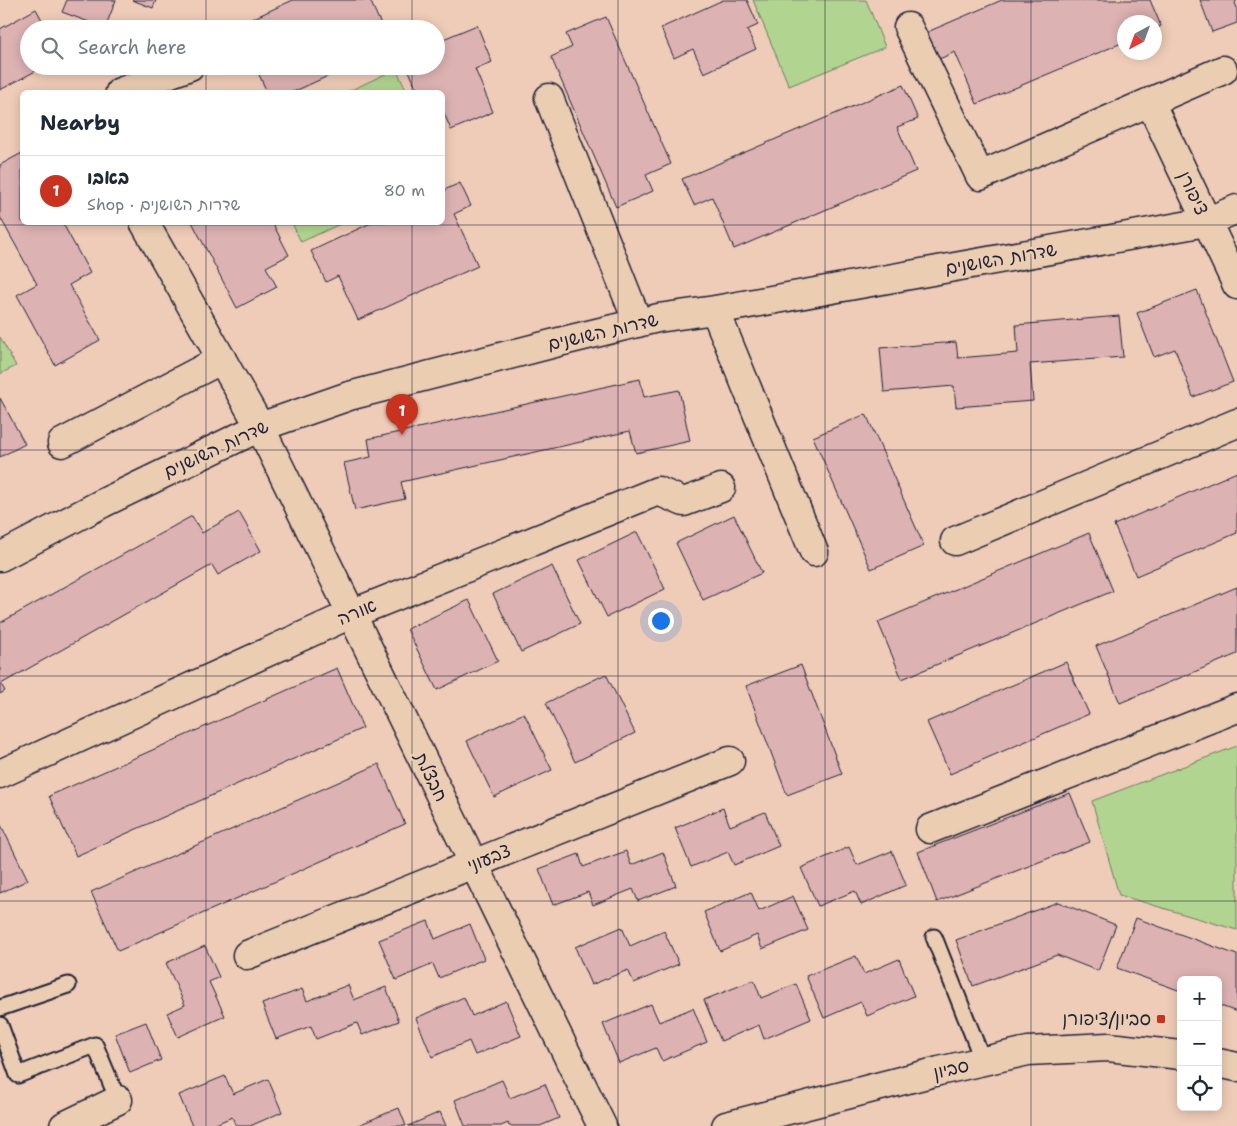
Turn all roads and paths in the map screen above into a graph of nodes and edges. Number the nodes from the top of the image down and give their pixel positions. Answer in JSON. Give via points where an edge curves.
{"nodes":[{"id":1,"x":908,"y":27,"type":"dead end"},
{"id":2,"x":1222,"y":70,"type":"dead end"},
{"id":3,"x":166,"y":75,"type":"edge"},
{"id":4,"x":125,"y":90,"type":"edge"},
{"id":5,"x":549,"y":98,"type":"dead end"},
{"id":6,"x":1150,"y":102,"type":"junction"},
{"id":7,"x":1237,"y":208,"type":"edge"},
{"id":8,"x":1206,"y":222,"type":"junction"},
{"id":9,"x":146,"y":225,"type":"edge"},
{"id":10,"x":1237,"y":285,"type":"edge"},
{"id":11,"x":715,"y":310,"type":"junction"},
{"id":12,"x":638,"y":323,"type":"junction"},
{"id":13,"x":222,"y":359,"type":"junction"},
{"id":14,"x":1237,"y":423,"type":"edge"},
{"id":15,"x":260,"y":427,"type":"junction"},
{"id":16,"x":62,"y":443,"type":"dead end"},
{"id":17,"x":721,"y":488,"type":"dead end"},
{"id":18,"x":955,"y":541,"type":"dead end"},
{"id":19,"x":814,"y":552,"type":"dead end"},
{"id":20,"x":0,"y":558,"type":"edge"},
{"id":21,"x":352,"y":614,"type":"junction"},
{"id":22,"x":1237,"y":708,"type":"edge"},
{"id":23,"x":730,"y":761,"type":"dead end"},
{"id":24,"x":0,"y":774,"type":"edge"},
{"id":25,"x":930,"y":829,"type":"dead end"},
{"id":26,"x":474,"y":864,"type":"junction"},
{"id":27,"x":934,"y":937,"type":"dead end"},
{"id":28,"x":247,"y":955,"type":"dead end"},
{"id":29,"x":68,"y":985,"type":"dead end"},
{"id":30,"x":0,"y":1008,"type":"edge"},
{"id":31,"x":0,"y":1025,"type":"edge"},
{"id":32,"x":1177,"y":1055,"type":"edge"},
{"id":33,"x":983,"y":1061,"type":"junction"},
{"id":34,"x":1222,"y":1064,"type":"edge"},
{"id":35,"x":1237,"y":1067,"type":"edge"},
{"id":36,"x":118,"y":1100,"type":"joint"},
{"id":37,"x":64,"y":1126,"type":"edge"},
{"id":38,"x":602,"y":1126,"type":"edge"},
{"id":39,"x":726,"y":1126,"type":"edge"}],
"edges":[{"from":1,"to":6,"type":"street","via":[[980,176]]},
{"from":2,"to":6,"type":"street"},
{"from":3,"to":4,"type":"street"},
{"from":5,"to":12,"type":"street"},
{"from":6,"to":8,"type":"street","name":"ציפורן"},
{"from":7,"to":8,"type":"street","name":"שדרות השושנים"},
{"from":8,"to":10,"type":"street","name":"ציפורן"},
{"from":8,"to":11,"type":"street","name":"שדרות השושנים"},
{"from":9,"to":13,"type":"street","name":"חבצלת"},
{"from":11,"to":12,"type":"street","name":"שדרות השושנים"},
{"from":11,"to":19,"type":"street"},
{"from":12,"to":15,"type":"street","name":"שדרות השושנים","via":[[349,396]]},
{"from":13,"to":15,"type":"street","name":"חבצלת"},
{"from":13,"to":16,"type":"street"},
{"from":14,"to":18,"type":"street"},
{"from":15,"to":20,"type":"street","name":"שדרות השושנים","via":[[103,503]]},
{"from":15,"to":21,"type":"street","name":"חבצלת"},
{"from":17,"to":21,"type":"street","name":"אורה","via":[[684,502],[658,491]]},
{"from":21,"to":24,"type":"street","name":"אורה"},
{"from":21,"to":26,"type":"street","name":"חבצלת"},
{"from":22,"to":25,"type":"street"},
{"from":23,"to":26,"type":"street","name":"צבעוני"},
{"from":26,"to":28,"type":"street","name":"צבעוני"},
{"from":26,"to":38,"type":"street","name":"חבצלת"},
{"from":27,"to":33,"type":"lane"},
{"from":29,"to":30,"type":"lane"},
{"from":31,"to":36,"type":"lane","via":[[18,1075],[95,1045]]},
{"from":32,"to":33,"type":"street","name":"סביון","via":[[1108,1047],[1028,1051]]},
{"from":33,"to":39,"type":"street","name":"סביון"},
{"from":34,"to":35,"type":"street"},
{"from":36,"to":37,"type":"street"}]}
